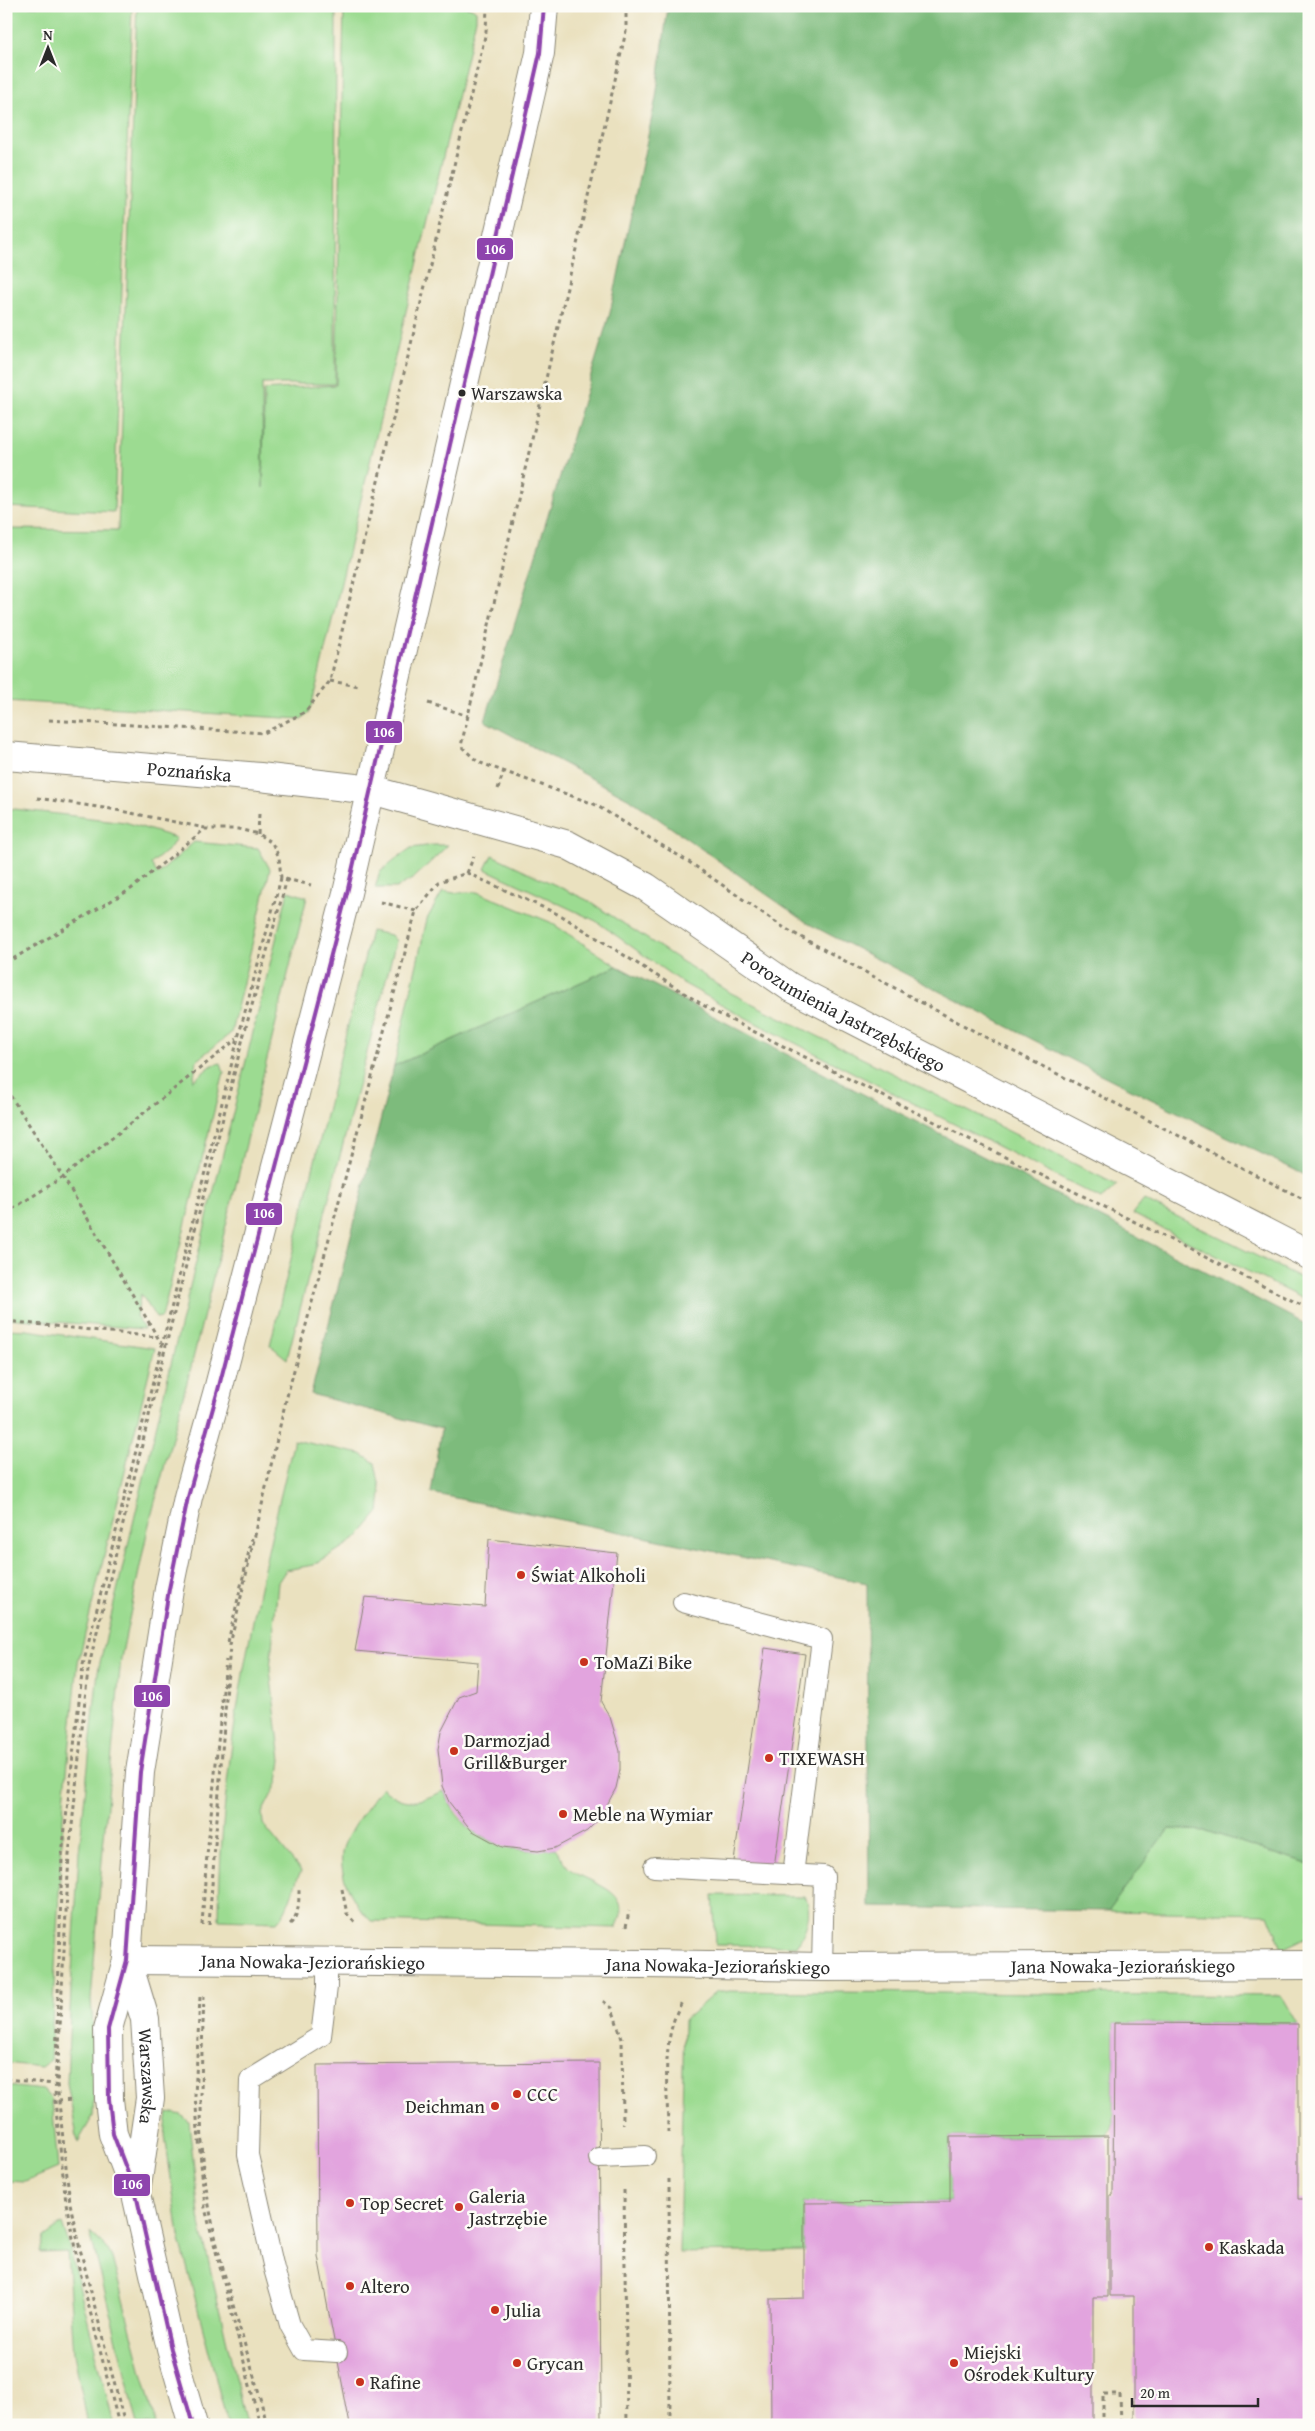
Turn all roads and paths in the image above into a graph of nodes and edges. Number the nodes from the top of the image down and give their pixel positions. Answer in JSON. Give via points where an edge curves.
{"nodes":[{"id":1,"x":487,"y":6,"type":"edge"},
{"id":2,"x":544,"y":6,"type":"edge"},
{"id":3,"x":626,"y":6,"type":"edge"},
{"id":4,"x":42,"y":720,"type":"dead end"},
{"id":5,"x":6,"y":756,"type":"edge"},
{"id":6,"x":372,"y":790,"type":"junction"},
{"id":7,"x":32,"y":797,"type":"dead end"},
{"id":8,"x":206,"y":829,"type":"junction"},
{"id":9,"x":281,"y":878,"type":"junction"},
{"id":10,"x":6,"y":963,"type":"edge"},
{"id":11,"x":244,"y":1034,"type":"junction"},
{"id":12,"x":238,"y":1038,"type":"junction"},
{"id":13,"x":6,"y":1089,"type":"edge"},
{"id":14,"x":63,"y":1177,"type":"junction"},
{"id":15,"x":1309,"y":1202,"type":"edge"},
{"id":16,"x":6,"y":1213,"type":"edge"},
{"id":17,"x":1309,"y":1256,"type":"edge"},
{"id":18,"x":1309,"y":1309,"type":"edge"},
{"id":19,"x":6,"y":1321,"type":"edge"},
{"id":20,"x":158,"y":1337,"type":"junction"},
{"id":21,"x":161,"y":1344,"type":"junction"},
{"id":22,"x":164,"y":1349,"type":"junction"},
{"id":23,"x":287,"y":1394,"type":"dead end"},
{"id":24,"x":284,"y":1404,"type":"junction"},
{"id":25,"x":683,"y":1602,"type":"dead end"},
{"id":26,"x":654,"y":1867,"type":"dead end"},
{"id":27,"x":793,"y":1874,"type":"junction"},
{"id":28,"x":127,"y":1960,"type":"junction"},
{"id":29,"x":204,"y":1960,"type":"junction"},
{"id":30,"x":327,"y":1961,"type":"junction"},
{"id":31,"x":1309,"y":1964,"type":"edge"},
{"id":32,"x":822,"y":1968,"type":"junction"},
{"id":33,"x":598,"y":1998,"type":"dead end"},
{"id":34,"x":683,"y":2001,"type":"dead end"},
{"id":35,"x":6,"y":2079,"type":"edge"},
{"id":36,"x":56,"y":2084,"type":"junction"},
{"id":37,"x":668,"y":2135,"type":"dead end"},
{"id":38,"x":645,"y":2156,"type":"dead end"},
{"id":39,"x":624,"y":2157,"type":"junction"},
{"id":40,"x":600,"y":2158,"type":"dead end"},
{"id":41,"x":669,"y":2175,"type":"dead end"},
{"id":42,"x":136,"y":2194,"type":"junction"},
{"id":43,"x":337,"y":2352,"type":"dead end"},
{"id":44,"x":119,"y":2425,"type":"edge"},
{"id":45,"x":125,"y":2425,"type":"edge"},
{"id":46,"x":193,"y":2425,"type":"edge"},
{"id":47,"x":260,"y":2425,"type":"edge"},
{"id":48,"x":268,"y":2425,"type":"edge"},
{"id":49,"x":627,"y":2425,"type":"edge"},
{"id":50,"x":670,"y":2425,"type":"edge"},
{"id":51,"x":1103,"y":2425,"type":"edge"},
{"id":52,"x":1121,"y":2425,"type":"edge"}],
"edges":[{"from":1,"to":4,"type":"path","via":[[486,32],[330,681],[305,712],[264,734]]},
{"from":2,"to":6,"type":"street","name":"Warszawska","via":[[540,53]]},
{"from":3,"to":15,"type":"path","via":[[626,31],[612,94],[461,746],[478,762],[594,804],[689,862],[786,929],[987,1038]]},
{"from":5,"to":6,"type":"street","name":"Poznańska","via":[[260,777]]},
{"from":6,"to":17,"type":"street","name":"Porozumienia Jastrzębskiego","via":[[568,845],[646,887],[790,987]]},
{"from":6,"to":28,"type":"street","name":"Warszawska","via":[[188,1497],[169,1588],[140,1772]]},
{"from":7,"to":8,"type":"path"},
{"from":8,"to":9,"type":"path","via":[[238,829],[258,834],[272,843],[279,857]]},
{"from":8,"to":10,"type":"path","via":[[131,889]]},
{"from":9,"to":11,"type":"path","via":[[287,879]]},
{"from":9,"to":12,"type":"path"},
{"from":11,"to":12,"type":"path"},
{"from":11,"to":22,"type":"path"},
{"from":12,"to":14,"type":"path"},
{"from":12,"to":21,"type":"path"},
{"from":13,"to":14,"type":"path"},
{"from":14,"to":16,"type":"path"},
{"from":14,"to":20,"type":"path"},
{"from":18,"to":24,"type":"path","via":[[711,1010],[562,916],[467,873],[439,882],[416,911]]},
{"from":19,"to":20,"type":"path"},
{"from":20,"to":21,"type":"path"},
{"from":21,"to":22,"type":"path"},
{"from":21,"to":36,"type":"path","via":[[83,1665],[62,1856]]},
{"from":22,"to":36,"type":"path","via":[[88,1670],[69,1855]]},
{"from":23,"to":24,"type":"path"},
{"from":24,"to":29,"type":"path","via":[[230,1645]]},
{"from":24,"to":29,"type":"path","via":[[230,1632],[206,1866]]},
{"from":25,"to":27,"type":"lane","via":[[822,1638]]},
{"from":26,"to":27,"type":"lane"},
{"from":27,"to":32,"type":"lane","via":[[824,1876]]},
{"from":28,"to":29,"type":"street","name":"Jana Nowaka-Jeziorańskiego"},
{"from":28,"to":42,"type":"street","name":"Warszawska","via":[[146,2019],[150,2098]]},
{"from":28,"to":42,"type":"street","name":"Warszawska","via":[[108,2029],[109,2099],[113,2134]]},
{"from":29,"to":30,"type":"street","name":"Jana Nowaka-Jeziorańskiego"},
{"from":29,"to":47,"type":"path","via":[[195,2096],[204,2208]]},
{"from":29,"to":48,"type":"path","via":[[200,2118],[205,2179],[217,2246]]},
{"from":30,"to":32,"type":"street","name":"Jana Nowaka-Jeziorańskiego"},
{"from":30,"to":43,"type":"lane","via":[[321,2036],[250,2080],[248,2155],[290,2325],[304,2350]]},
{"from":31,"to":32,"type":"street","name":"Jana Nowaka-Jeziorańskiego"},
{"from":33,"to":39,"type":"path","via":[[612,2008],[622,2039]]},
{"from":34,"to":37,"type":"path","via":[[674,2016],[668,2045]]},
{"from":35,"to":36,"type":"path"},
{"from":36,"to":44,"type":"path","via":[[66,2203]]},
{"from":36,"to":45,"type":"path","via":[[70,2203]]},
{"from":38,"to":39,"type":"lane"},
{"from":39,"to":40,"type":"lane"},
{"from":39,"to":49,"type":"path"},
{"from":41,"to":50,"type":"path"},
{"from":42,"to":46,"type":"street","name":"Warszawska","via":[[171,2349]]},
{"from":51,"to":52,"type":"path","via":[[1102,2394],[1120,2394]]}]}
